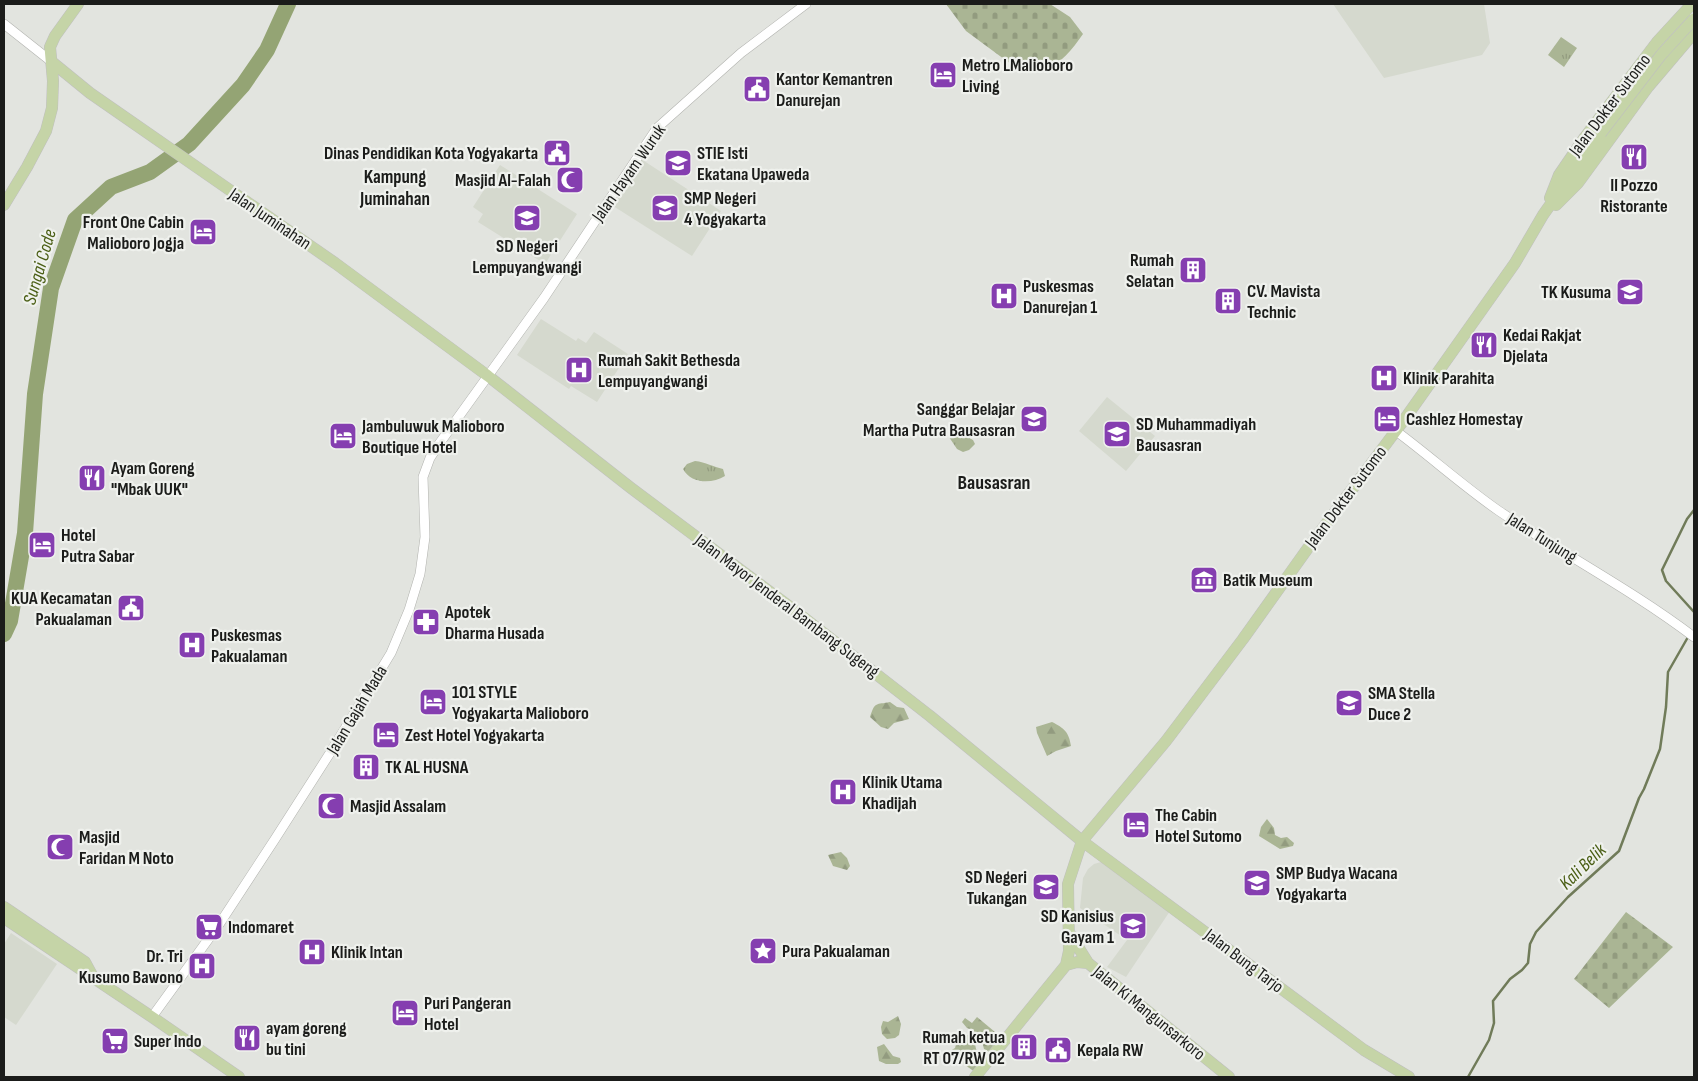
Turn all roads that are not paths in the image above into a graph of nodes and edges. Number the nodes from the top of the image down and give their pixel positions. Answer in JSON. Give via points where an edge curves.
{"nodes":[{"id":1,"x":78,"y":4,"type":"edge"},
{"id":2,"x":806,"y":4,"type":"edge"},
{"id":3,"x":1692,"y":4,"type":"edge"},
{"id":4,"x":1679,"y":18,"type":"junction"},
{"id":5,"x":1694,"y":18,"type":"edge"},
{"id":6,"x":1694,"y":23,"type":"edge"},
{"id":7,"x":4,"y":24,"type":"edge"},
{"id":8,"x":1694,"y":33,"type":"edge"},
{"id":9,"x":52,"y":62,"type":"junction"},
{"id":10,"x":76,"y":83,"type":"junction"},
{"id":11,"x":53,"y":86,"type":"junction"},
{"id":12,"x":4,"y":205,"type":"edge"},
{"id":13,"x":1543,"y":216,"type":"junction"},
{"id":14,"x":488,"y":376,"type":"junction"},
{"id":15,"x":1396,"y":431,"type":"junction"},
{"id":16,"x":1694,"y":637,"type":"edge"},
{"id":17,"x":1082,"y":841,"type":"junction"},
{"id":18,"x":4,"y":907,"type":"edge"},
{"id":19,"x":4,"y":918,"type":"edge"},
{"id":20,"x":1068,"y":931,"type":"junction"},
{"id":21,"x":1088,"y":963,"type":"junction"},
{"id":22,"x":1066,"y":965,"type":"junction"},
{"id":23,"x":93,"y":977,"type":"junction"},
{"id":24,"x":152,"y":1017,"type":"junction"},
{"id":25,"x":239,"y":1077,"type":"edge"},
{"id":26,"x":975,"y":1077,"type":"edge"},
{"id":27,"x":1229,"y":1077,"type":"edge"},
{"id":28,"x":1409,"y":1077,"type":"edge"}],
"edges":[{"from":1,"to":9,"type":"main road","via":[[50,47]]},
{"from":2,"to":14,"type":"street","name":"Jalan Hayam Wuruk","via":[[741,53],[658,128]]},
{"from":3,"to":4,"type":"main road","name":"Jalan Dokter Sutomo"},
{"from":4,"to":6,"type":"street","via":[[1687,17]]},
{"from":4,"to":13,"type":"main road","name":"Jalan Dokter Sutomo","via":[[1657,42],[1559,175]]},
{"from":5,"to":13,"type":"main road","name":"Jalan Dokter Sutomo","bridge":true,"via":[[1601,133]]},
{"from":7,"to":9,"type":"street"},
{"from":8,"to":13,"type":"main road","name":"Jalan Dokter Sutomo","via":[[1648,87],[1572,190]]},
{"from":9,"to":10,"type":"main road","name":"Jalan Juminahan"},
{"from":9,"to":11,"type":"main road"},
{"from":10,"to":11,"type":"main road","via":[[62,82]]},
{"from":10,"to":14,"type":"main road","name":"Jalan Juminahan","via":[[335,263]]},
{"from":11,"to":12,"type":"main road","via":[[46,131]]},
{"from":13,"to":15,"type":"main road","name":"Jalan Dokter Sutomo","via":[[1515,263]]},
{"from":14,"to":17,"type":"main road","name":"Jalan Mayor Jenderal Bambang Sugeng","via":[[930,716]]},
{"from":14,"to":24,"type":"street","name":"Jalan Gajah Mada","via":[[439,444],[424,471],[424,553],[409,610],[391,653],[220,923]]},
{"from":15,"to":16,"type":"street","name":"Jalan Tunjung","via":[[1500,511]]},
{"from":15,"to":17,"type":"main road","name":"Jalan Dokter Sutomo","via":[[1166,740]]},
{"from":17,"to":20,"type":"main road","via":[[1068,884]]},
{"from":17,"to":28,"type":"main road","name":"Jalan Bung Tarjo","via":[[1364,1050]]},
{"from":18,"to":23,"type":"main road","via":[[85,962]]},
{"from":19,"to":23,"type":"main road"},
{"from":20,"to":21,"type":"main road"},
{"from":20,"to":22,"type":"main road"},
{"from":21,"to":22,"type":"main road","name":"Jalan Ki Mangunsarkoro"},
{"from":21,"to":27,"type":"main road","name":"Jalan Ki Mangunsarkoro"},
{"from":22,"to":26,"type":"main road"},
{"from":23,"to":24,"type":"main road"},
{"from":24,"to":25,"type":"main road"}]}
